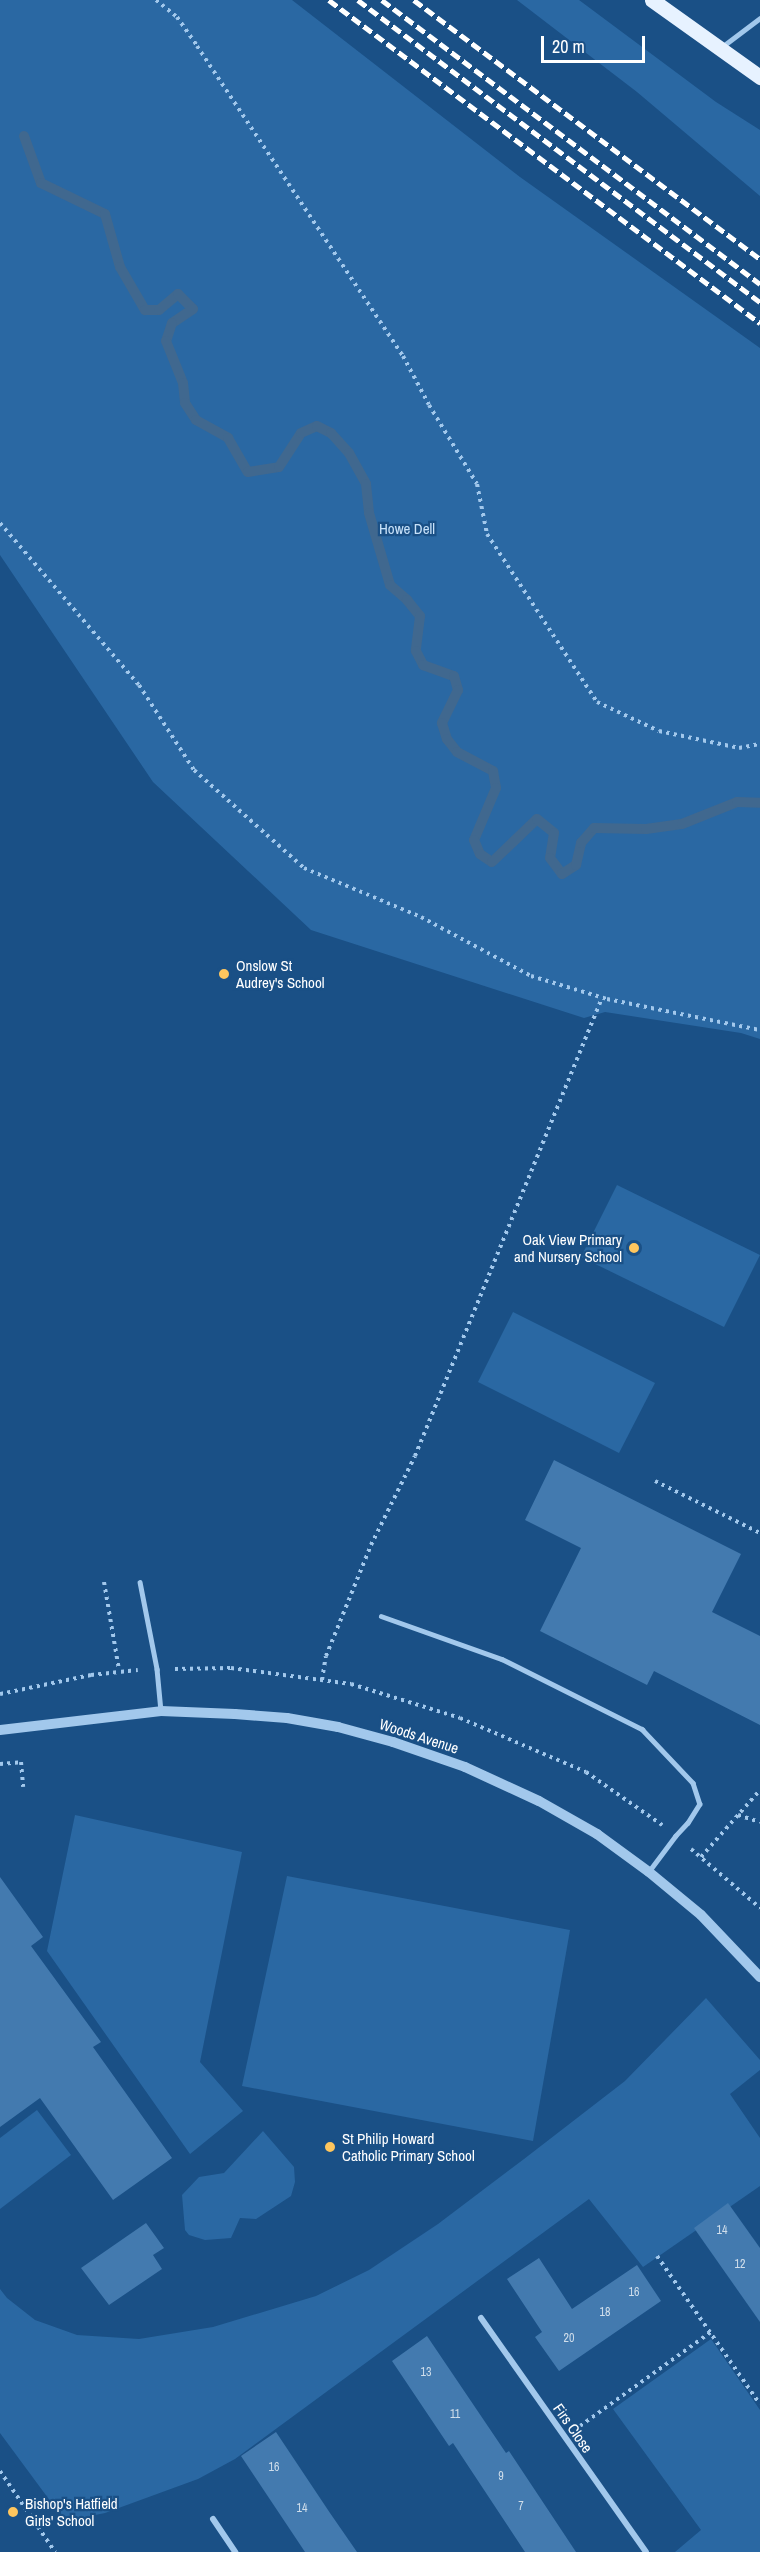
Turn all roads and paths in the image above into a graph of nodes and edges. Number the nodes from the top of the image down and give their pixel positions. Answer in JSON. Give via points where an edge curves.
{"nodes":[{"id":1,"x":156,"y":0,"type":"edge"},
{"id":2,"x":652,"y":0,"type":"edge"},
{"id":3,"x":760,"y":18,"type":"edge"},
{"id":4,"x":719,"y":50,"type":"junction"},
{"id":5,"x":760,"y":77,"type":"edge"},
{"id":6,"x":0,"y":523,"type":"edge"},
{"id":7,"x":760,"y":744,"type":"edge"},
{"id":8,"x":603,"y":998,"type":"junction"},
{"id":9,"x":760,"y":1030,"type":"edge"},
{"id":10,"x":655,"y":1481,"type":"dead end"},
{"id":11,"x":760,"y":1533,"type":"edge"},
{"id":12,"x":104,"y":1582,"type":"dead end"},
{"id":13,"x":140,"y":1582,"type":"dead end"},
{"id":14,"x":381,"y":1616,"type":"dead end"},
{"id":15,"x":119,"y":1670,"type":"dead end"},
{"id":16,"x":322,"y":1680,"type":"dead end"},
{"id":17,"x":161,"y":1712,"type":"junction"},
{"id":18,"x":0,"y":1730,"type":"edge"},
{"id":19,"x":2,"y":1764,"type":"edge"},
{"id":20,"x":23,"y":1787,"type":"dead end"},
{"id":21,"x":760,"y":1790,"type":"edge"},
{"id":22,"x":738,"y":1815,"type":"junction"},
{"id":23,"x":760,"y":1822,"type":"edge"},
{"id":24,"x":676,"y":1836,"type":"junction"},
{"id":25,"x":700,"y":1857,"type":"junction"},
{"id":26,"x":649,"y":1872,"type":"junction"},
{"id":27,"x":760,"y":1908,"type":"edge"},
{"id":28,"x":760,"y":1977,"type":"edge"},
{"id":29,"x":657,"y":2256,"type":"dead end"},
{"id":30,"x":481,"y":2318,"type":"dead end"},
{"id":31,"x":711,"y":2332,"type":"junction"},
{"id":32,"x":760,"y":2404,"type":"edge"},
{"id":33,"x":565,"y":2438,"type":"junction"},
{"id":34,"x":0,"y":2471,"type":"edge"},
{"id":35,"x":213,"y":2519,"type":"dead end"},
{"id":36,"x":55,"y":2552,"type":"edge"},
{"id":37,"x":235,"y":2552,"type":"edge"},
{"id":38,"x":646,"y":2552,"type":"edge"}],
"edges":[{"from":1,"to":7,"type":"path","via":[[177,17],[403,356],[477,484],[488,534],[597,702],[659,731],[738,748]]},
{"from":2,"to":4,"type":"main road"},
{"from":3,"to":4,"type":"lane"},
{"from":4,"to":5,"type":"main road"},
{"from":6,"to":8,"type":"path","via":[[139,685],[194,770],[304,868],[421,916],[531,976]]},
{"from":8,"to":9,"type":"path"},
{"from":8,"to":16,"type":"path","via":[[414,1456],[370,1545],[326,1656]]},
{"from":10,"to":11,"type":"path"},
{"from":12,"to":15,"type":"path"},
{"from":13,"to":17,"type":"lane"},
{"from":14,"to":24,"type":"lane","via":[[502,1659],[642,1729],[693,1783],[700,1804]]},
{"from":17,"to":18,"type":"street","name":"Woods Avenue"},
{"from":17,"to":26,"type":"street","name":"Woods Avenue","via":[[287,1718],[393,1742],[465,1767],[539,1801],[597,1834]]},
{"from":19,"to":20,"type":"path","via":[[21,1762]]},
{"from":21,"to":22,"type":"path"},
{"from":22,"to":23,"type":"path"},
{"from":22,"to":25,"type":"path"},
{"from":24,"to":25,"type":"path"},
{"from":24,"to":26,"type":"lane"},
{"from":25,"to":27,"type":"path"},
{"from":26,"to":28,"type":"street","name":"Woods Avenue","via":[[701,1915]]},
{"from":29,"to":31,"type":"path"},
{"from":30,"to":33,"type":"street","name":"Firs Close"},
{"from":31,"to":32,"type":"path"},
{"from":31,"to":33,"type":"path"},
{"from":33,"to":38,"type":"street","name":"Firs Close"},
{"from":34,"to":36,"type":"path"},
{"from":35,"to":37,"type":"street"}]}
